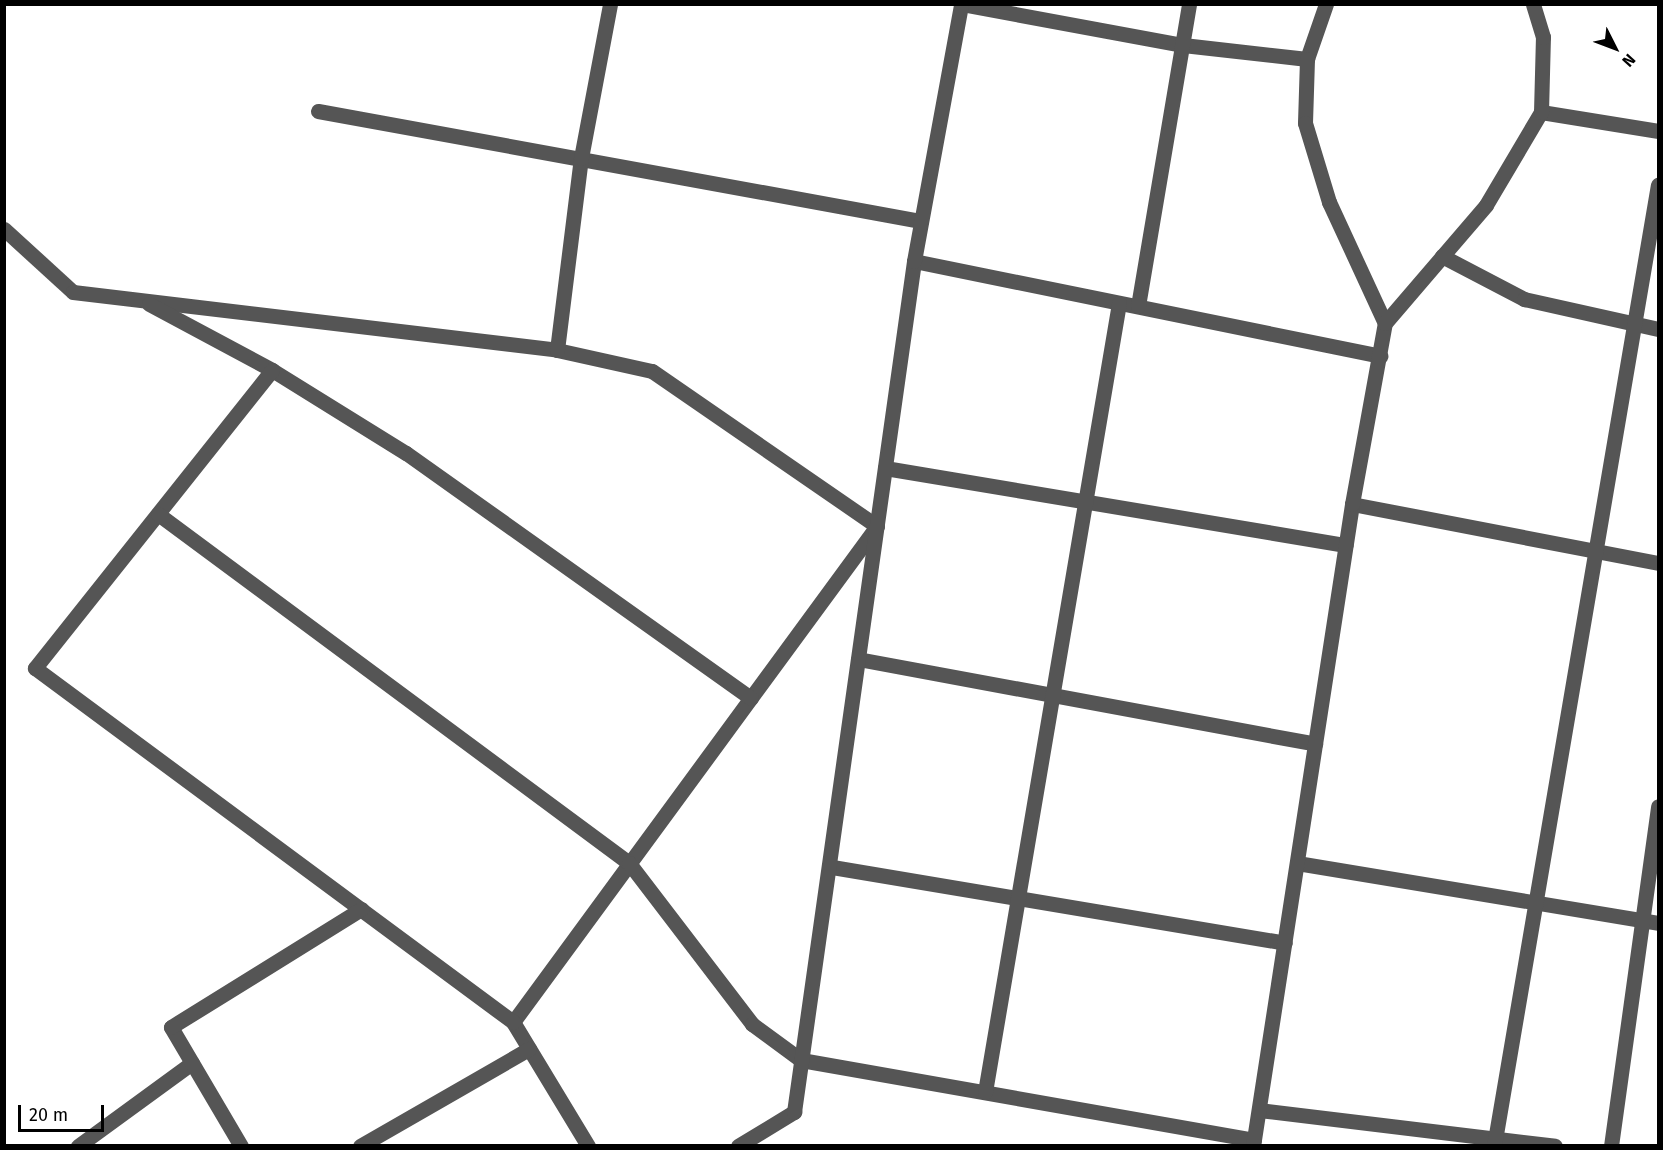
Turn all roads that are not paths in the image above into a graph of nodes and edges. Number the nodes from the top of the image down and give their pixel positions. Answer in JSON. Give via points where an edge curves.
{"nodes":[{"id":1,"x":610,"y":4,"type":"edge"},
{"id":2,"x":961,"y":4,"type":"edge"},
{"id":3,"x":1190,"y":4,"type":"edge"},
{"id":4,"x":1326,"y":4,"type":"edge"},
{"id":5,"x":1533,"y":4,"type":"edge"},
{"id":6,"x":1183,"y":45,"type":"junction"},
{"id":7,"x":1307,"y":59,"type":"junction"},
{"id":8,"x":318,"y":111,"type":"dead end"},
{"id":9,"x":1541,"y":112,"type":"junction"},
{"id":10,"x":1659,"y":131,"type":"edge"},
{"id":11,"x":581,"y":158,"type":"junction"},
{"id":12,"x":1659,"y":185,"type":"edge"},
{"id":13,"x":921,"y":221,"type":"junction"},
{"id":14,"x":4,"y":229,"type":"edge"},
{"id":15,"x":1442,"y":256,"type":"junction"},
{"id":16,"x":914,"y":261,"type":"junction"},
{"id":17,"x":140,"y":299,"type":"junction"},
{"id":18,"x":1119,"y":303,"type":"junction"},
{"id":19,"x":1138,"y":306,"type":"junction"},
{"id":20,"x":1385,"y":323,"type":"junction"},
{"id":21,"x":1634,"y":324,"type":"junction"},
{"id":22,"x":1659,"y":329,"type":"edge"},
{"id":23,"x":557,"y":350,"type":"junction"},
{"id":24,"x":1380,"y":356,"type":"junction"},
{"id":25,"x":272,"y":370,"type":"junction"},
{"id":26,"x":885,"y":468,"type":"junction"},
{"id":27,"x":1086,"y":502,"type":"junction"},
{"id":28,"x":1352,"y":504,"type":"junction"},
{"id":29,"x":158,"y":514,"type":"junction"},
{"id":30,"x":877,"y":526,"type":"junction"},
{"id":31,"x":1346,"y":545,"type":"junction"},
{"id":32,"x":1594,"y":549,"type":"junction"},
{"id":33,"x":1659,"y":563,"type":"edge"},
{"id":34,"x":858,"y":660,"type":"junction"},
{"id":35,"x":1053,"y":695,"type":"junction"},
{"id":36,"x":751,"y":698,"type":"junction"},
{"id":37,"x":1315,"y":744,"type":"junction"},
{"id":38,"x":1659,"y":806,"type":"edge"},
{"id":39,"x":629,"y":863,"type":"junction"},
{"id":40,"x":1297,"y":863,"type":"junction"},
{"id":41,"x":832,"y":867,"type":"junction"},
{"id":42,"x":1019,"y":896,"type":"junction"},
{"id":43,"x":1532,"y":902,"type":"junction"},
{"id":44,"x":361,"y":909,"type":"junction"},
{"id":45,"x":1639,"y":920,"type":"junction"},
{"id":46,"x":1659,"y":923,"type":"edge"},
{"id":47,"x":1285,"y":943,"type":"junction"},
{"id":48,"x":513,"y":1022,"type":"junction"},
{"id":49,"x":530,"y":1049,"type":"junction"},
{"id":50,"x":801,"y":1060,"type":"junction"},
{"id":51,"x":192,"y":1063,"type":"junction"},
{"id":52,"x":985,"y":1092,"type":"junction"},
{"id":53,"x":1259,"y":1110,"type":"junction"},
{"id":54,"x":1495,"y":1141,"type":"edge"},
{"id":55,"x":1254,"y":1143,"type":"edge"},
{"id":56,"x":78,"y":1146,"type":"edge"},
{"id":57,"x":241,"y":1146,"type":"edge"},
{"id":58,"x":360,"y":1146,"type":"edge"},
{"id":59,"x":588,"y":1146,"type":"edge"},
{"id":60,"x":738,"y":1146,"type":"edge"},
{"id":61,"x":1555,"y":1146,"type":"edge"},
{"id":62,"x":1611,"y":1146,"type":"edge"}],
"edges":[{"from":1,"to":11,"type":"street"},
{"from":2,"to":6,"type":"street"},
{"from":2,"to":13,"type":"street"},
{"from":3,"to":6,"type":"street"},
{"from":4,"to":7,"type":"street"},
{"from":5,"to":9,"type":"street","via":[[1543,37]]},
{"from":6,"to":7,"type":"street"},
{"from":6,"to":19,"type":"street"},
{"from":7,"to":20,"type":"street","via":[[1305,123],[1329,202]]},
{"from":8,"to":11,"type":"street"},
{"from":9,"to":10,"type":"street"},
{"from":9,"to":15,"type":"street","via":[[1486,205]]},
{"from":11,"to":13,"type":"street"},
{"from":11,"to":23,"type":"street"},
{"from":12,"to":21,"type":"street"},
{"from":13,"to":16,"type":"street"},
{"from":14,"to":17,"type":"street","via":[[73,291]]},
{"from":15,"to":20,"type":"street"},
{"from":15,"to":21,"type":"street","via":[[1524,299]]},
{"from":16,"to":18,"type":"street"},
{"from":16,"to":26,"type":"street"},
{"from":17,"to":23,"type":"street"},
{"from":17,"to":25,"type":"street"},
{"from":18,"to":19,"type":"street"},
{"from":18,"to":27,"type":"street"},
{"from":19,"to":24,"type":"street"},
{"from":20,"to":24,"type":"street"},
{"from":21,"to":22,"type":"street"},
{"from":21,"to":32,"type":"street"},
{"from":23,"to":30,"type":"street","via":[[652,371]]},
{"from":24,"to":28,"type":"street"},
{"from":25,"to":29,"type":"street"},
{"from":25,"to":36,"type":"street","via":[[406,453]]},
{"from":26,"to":27,"type":"street"},
{"from":26,"to":30,"type":"street"},
{"from":27,"to":31,"type":"street"},
{"from":27,"to":35,"type":"street"},
{"from":28,"to":31,"type":"street"},
{"from":28,"to":32,"type":"street"},
{"from":29,"to":39,"type":"street"},
{"from":29,"to":44,"type":"street","via":[[35,668]]},
{"from":30,"to":34,"type":"street"},
{"from":30,"to":36,"type":"street"},
{"from":31,"to":37,"type":"street"},
{"from":32,"to":33,"type":"street"},
{"from":32,"to":43,"type":"street"},
{"from":34,"to":35,"type":"street"},
{"from":34,"to":41,"type":"street"},
{"from":35,"to":37,"type":"street"},
{"from":35,"to":42,"type":"street"},
{"from":36,"to":39,"type":"street"},
{"from":37,"to":40,"type":"street"},
{"from":38,"to":45,"type":"street"},
{"from":39,"to":48,"type":"street"},
{"from":39,"to":50,"type":"street","via":[[752,1024]]},
{"from":40,"to":43,"type":"street"},
{"from":40,"to":47,"type":"street"},
{"from":41,"to":42,"type":"street"},
{"from":41,"to":50,"type":"street"},
{"from":42,"to":47,"type":"street"},
{"from":42,"to":52,"type":"street"},
{"from":43,"to":45,"type":"street"},
{"from":43,"to":54,"type":"street"},
{"from":44,"to":48,"type":"street"},
{"from":44,"to":51,"type":"street","via":[[171,1027]]},
{"from":45,"to":46,"type":"street"},
{"from":45,"to":62,"type":"street"},
{"from":47,"to":53,"type":"street"},
{"from":48,"to":49,"type":"street"},
{"from":49,"to":58,"type":"street"},
{"from":49,"to":59,"type":"street"},
{"from":50,"to":52,"type":"street"},
{"from":50,"to":60,"type":"street","via":[[794,1112]]},
{"from":51,"to":56,"type":"street"},
{"from":51,"to":57,"type":"street"},
{"from":52,"to":55,"type":"street"},
{"from":53,"to":54,"type":"street"},
{"from":53,"to":55,"type":"street"},
{"from":54,"to":61,"type":"street"}]}
